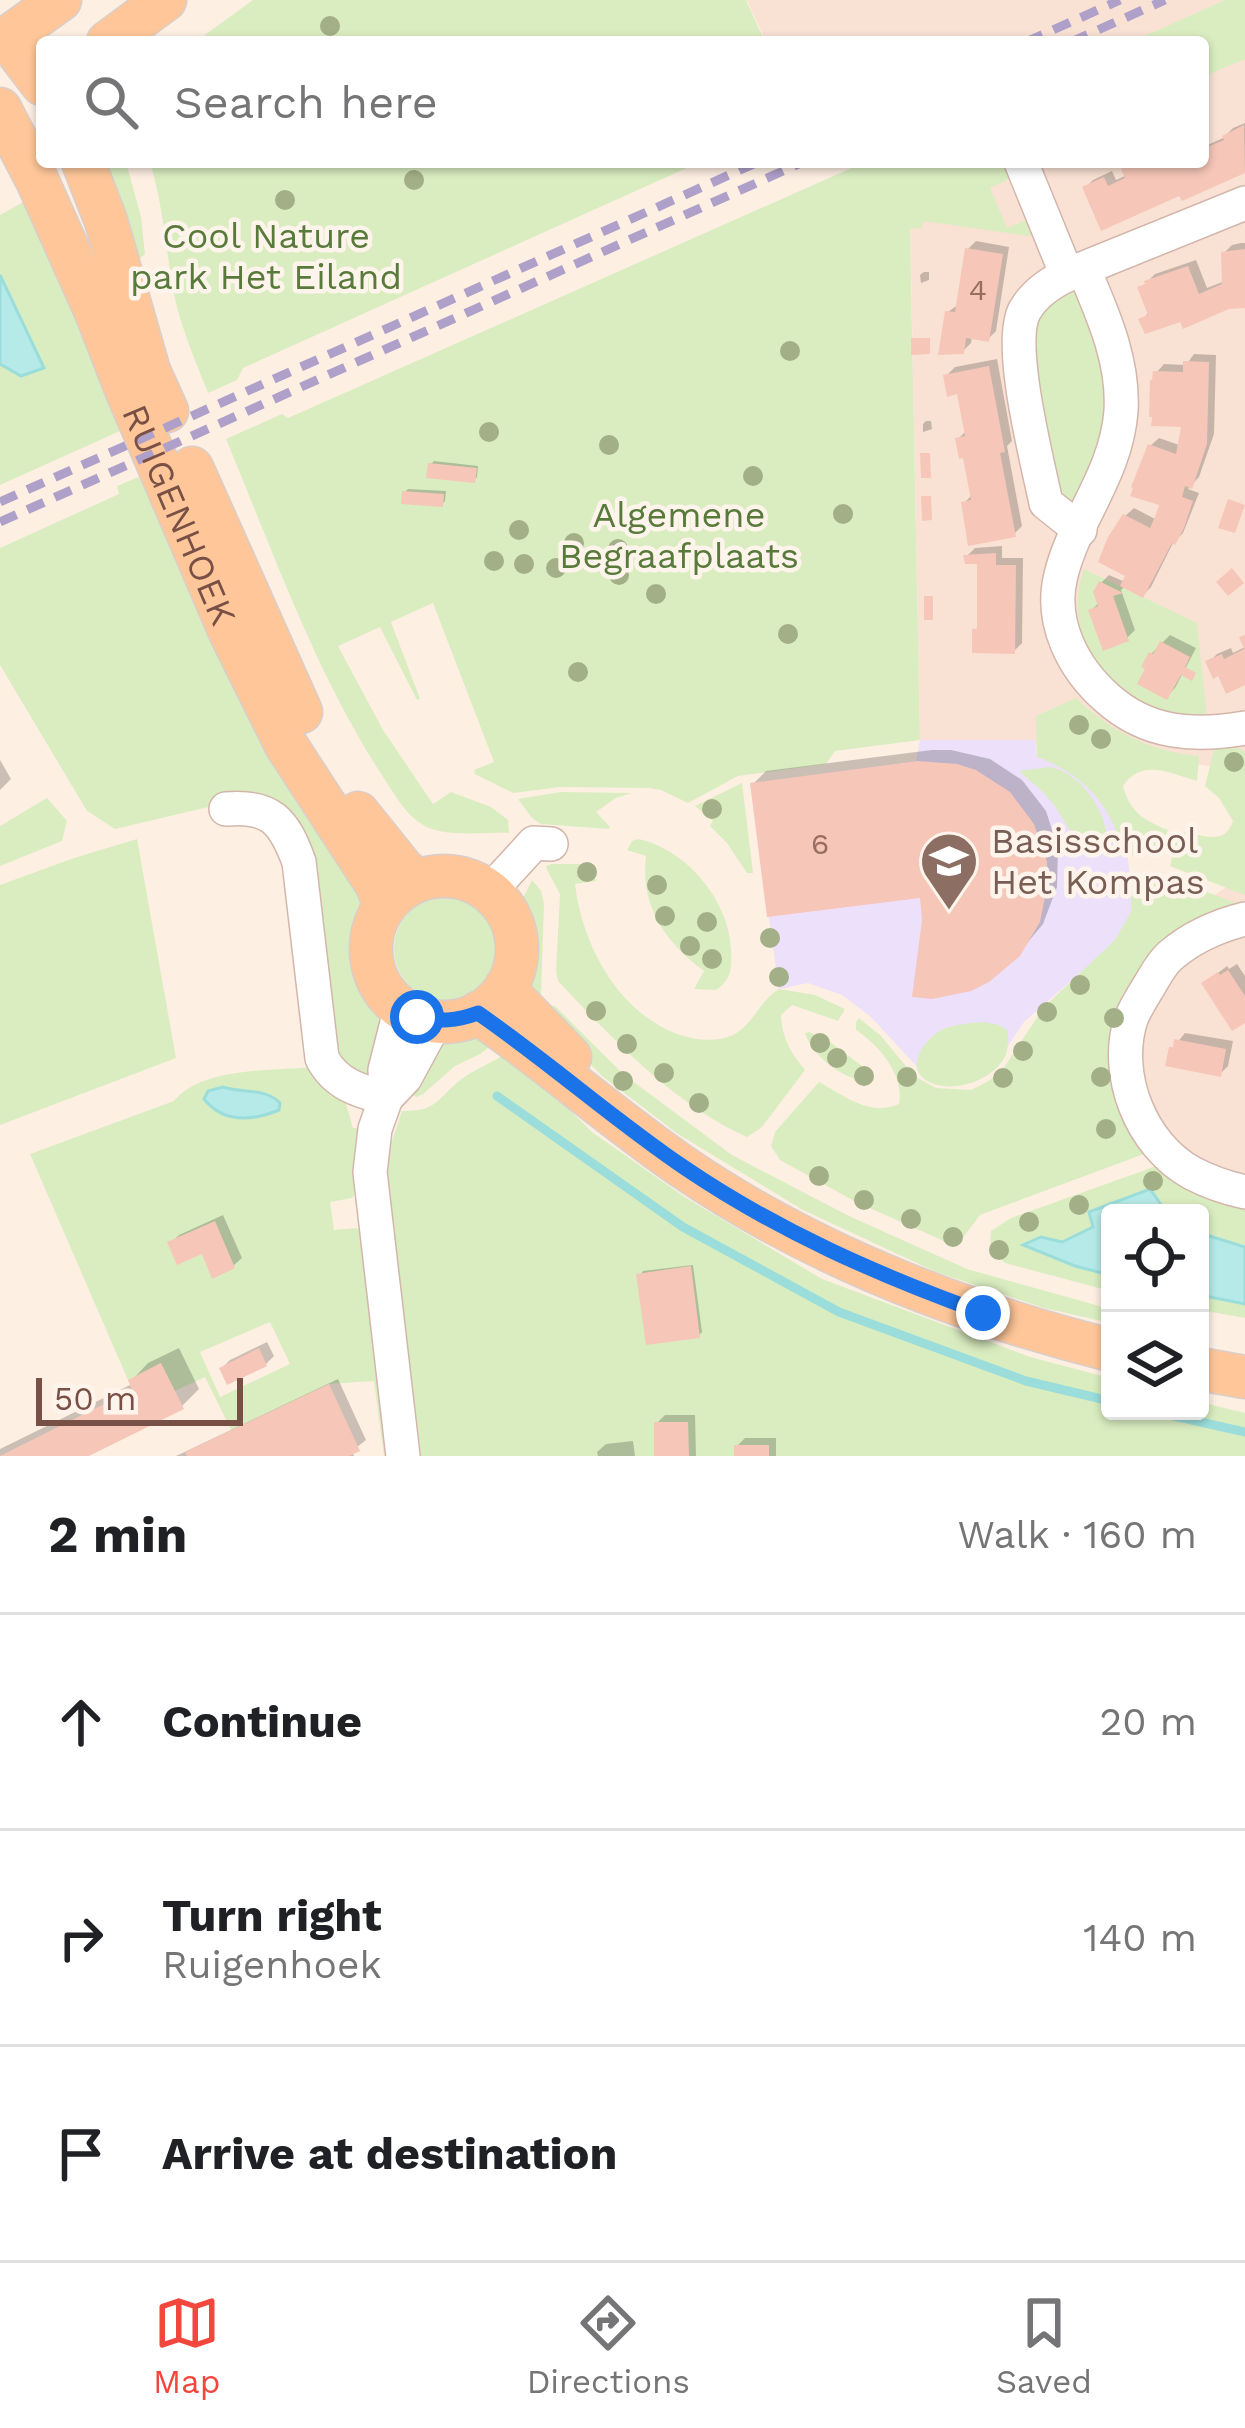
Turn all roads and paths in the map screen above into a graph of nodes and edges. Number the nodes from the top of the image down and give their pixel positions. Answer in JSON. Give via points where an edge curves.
{"nodes":[{"id":1,"x":60,"y":0,"type":"edge"},
{"id":2,"x":165,"y":0,"type":"edge"},
{"id":3,"x":2,"y":36,"type":"edge"},
{"id":4,"x":116,"y":36,"type":"edge"},
{"id":5,"x":36,"y":78,"type":"edge"},
{"id":6,"x":36,"y":90,"type":"edge"},
{"id":7,"x":1,"y":115,"type":"edge"},
{"id":8,"x":85,"y":168,"type":"edge"},
{"id":9,"x":1024,"y":168,"type":"edge"},
{"id":10,"x":1245,"y":203,"type":"edge"},
{"id":11,"x":1076,"y":273,"type":"junction"},
{"id":12,"x":1079,"y":530,"type":"junction"},
{"id":13,"x":1245,"y":728,"type":"edge"},
{"id":14,"x":226,"y":809,"type":"dead end"},
{"id":15,"x":550,"y":844,"type":"dead end"},
{"id":16,"x":490,"y":891,"type":"junction"},
{"id":17,"x":401,"y":894,"type":"junction"},
{"id":18,"x":1245,"y":919,"type":"edge"},
{"id":19,"x":492,"y":1000,"type":"junction"},
{"id":20,"x":418,"y":1014,"type":"junction"},
{"id":21,"x":386,"y":1098,"type":"junction"},
{"id":22,"x":1245,"y":1192,"type":"edge"},
{"id":23,"x":1101,"y":1331,"type":"edge"},
{"id":24,"x":1101,"y":1347,"type":"edge"},
{"id":25,"x":1209,"y":1355,"type":"edge"},
{"id":26,"x":1245,"y":1361,"type":"edge"},
{"id":27,"x":1209,"y":1371,"type":"edge"},
{"id":28,"x":1245,"y":1377,"type":"edge"},
{"id":29,"x":403,"y":1456,"type":"edge"}],
"edges":[{"from":1,"to":3,"type":"main road"},
{"from":2,"to":4,"type":"main road"},
{"from":3,"to":5,"type":"main road"},
{"from":6,"to":7,"type":"main road"},
{"from":7,"to":17,"type":"main road","name":"RUIGENHOEK","via":[[37,180],[286,745],[377,886]]},
{"from":8,"to":17,"type":"main road","name":"RUIGENHOEK","via":[[149,371],[323,759],[403,869]]},
{"from":9,"to":11,"type":"street"},
{"from":10,"to":11,"type":"street"},
{"from":11,"to":12,"type":"street","via":[[1110,332],[1121,412]]},
{"from":11,"to":12,"type":"street","via":[[1046,286],[1023,313],[1019,341],[1046,503]]},
{"from":12,"to":13,"type":"street","via":[[1060,577],[1058,614],[1085,676],[1122,712],[1151,726],[1211,734]]},
{"from":14,"to":21,"type":"street","via":[[269,813],[292,843],[322,1058],[330,1074]]},
{"from":15,"to":16,"type":"street","via":[[534,843]]},
{"from":16,"to":17,"type":"main road","via":[[436,876]]},
{"from":16,"to":19,"type":"main road","via":[[518,947],[515,968]]},
{"from":17,"to":20,"type":"main road","via":[[375,926],[371,949],[385,991]]},
{"from":18,"to":22,"type":"street","via":[[1198,936],[1166,959],[1131,1021],[1126,1058],[1141,1121],[1165,1151],[1189,1172]]},
{"from":19,"to":20,"type":"main road","via":[[458,1020]]},
{"from":19,"to":23,"type":"main road","via":[[514,1000],[608,1092],[793,1215],[944,1283]]},
{"from":19,"to":24,"type":"main road","via":[[683,1167],[751,1210],[905,1285]]},
{"from":20,"to":21,"type":"street","via":[[405,1078]]},
{"from":21,"to":29,"type":"street","via":[[370,1172]]},
{"from":25,"to":26,"type":"main road"},
{"from":27,"to":28,"type":"main road"}]}
